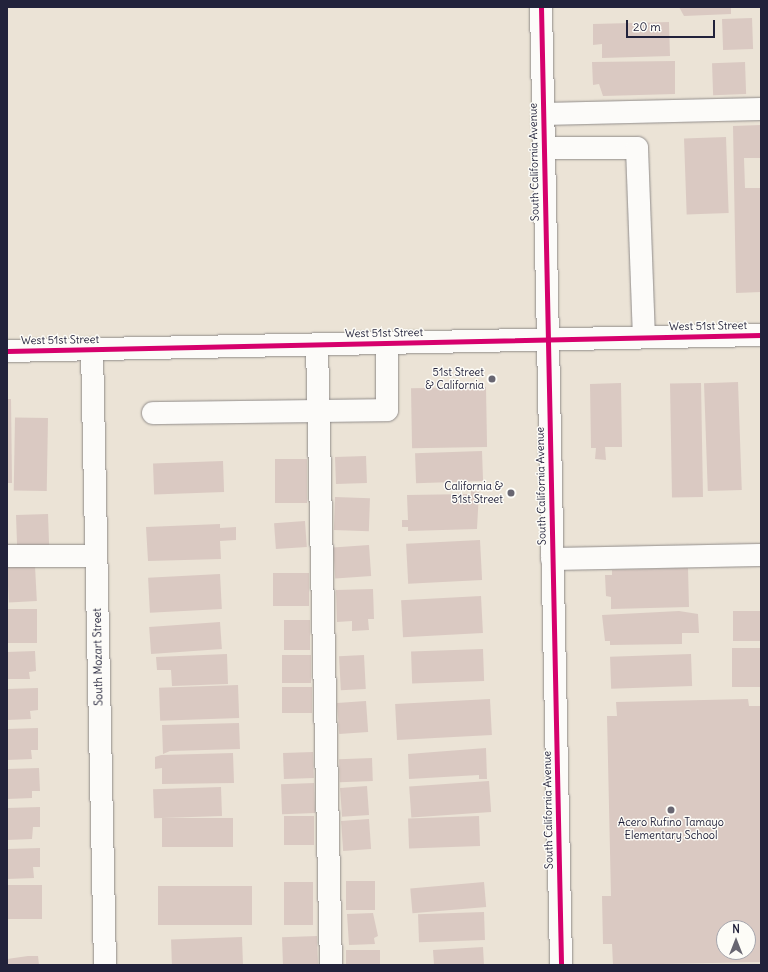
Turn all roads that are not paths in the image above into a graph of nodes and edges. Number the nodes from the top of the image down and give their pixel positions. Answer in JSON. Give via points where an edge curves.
{"nodes":[{"id":1,"x":541,"y":7,"type":"edge"},
{"id":2,"x":761,"y":109,"type":"edge"},
{"id":3,"x":543,"y":114,"type":"junction"},
{"id":4,"x":544,"y":148,"type":"junction"},
{"id":5,"x":761,"y":335,"type":"edge"},
{"id":6,"x":644,"y":337,"type":"junction"},
{"id":7,"x":548,"y":340,"type":"junction"},
{"id":8,"x":387,"y":343,"type":"junction"},
{"id":9,"x":317,"y":345,"type":"junction"},
{"id":10,"x":92,"y":350,"type":"junction"},
{"id":11,"x":7,"y":351,"type":"edge"},
{"id":12,"x":318,"y":412,"type":"junction"},
{"id":13,"x":153,"y":413,"type":"dead end"},
{"id":14,"x":761,"y":555,"type":"edge"},
{"id":15,"x":7,"y":556,"type":"edge"},
{"id":16,"x":96,"y":556,"type":"junction"},
{"id":17,"x":552,"y":559,"type":"junction"},
{"id":18,"x":105,"y":965,"type":"edge"},
{"id":19,"x":331,"y":965,"type":"edge"},
{"id":20,"x":561,"y":965,"type":"edge"}],
"edges":[{"from":1,"to":3,"type":"street","name":"South California Avenue"},
{"from":2,"to":3,"type":"street"},
{"from":3,"to":4,"type":"street","name":"South California Avenue"},
{"from":4,"to":6,"type":"street","via":[[637,148]]},
{"from":4,"to":7,"type":"street","name":"South California Avenue"},
{"from":5,"to":6,"type":"street","name":"West 51st Street"},
{"from":6,"to":7,"type":"street","name":"West 51st Street"},
{"from":7,"to":8,"type":"street","name":"West 51st Street"},
{"from":7,"to":17,"type":"street","name":"South California Avenue"},
{"from":8,"to":9,"type":"street","name":"West 51st Street"},
{"from":8,"to":12,"type":"street","via":[[387,410]]},
{"from":9,"to":10,"type":"street","name":"West 51st Street"},
{"from":9,"to":12,"type":"street"},
{"from":10,"to":11,"type":"street","name":"West 51st Street"},
{"from":10,"to":16,"type":"street","name":"South Mozart Street"},
{"from":12,"to":13,"type":"street"},
{"from":12,"to":19,"type":"street"},
{"from":14,"to":17,"type":"street"},
{"from":15,"to":16,"type":"street"},
{"from":16,"to":18,"type":"street","name":"South Mozart Street"},
{"from":17,"to":20,"type":"street","name":"South California Avenue"}]}
